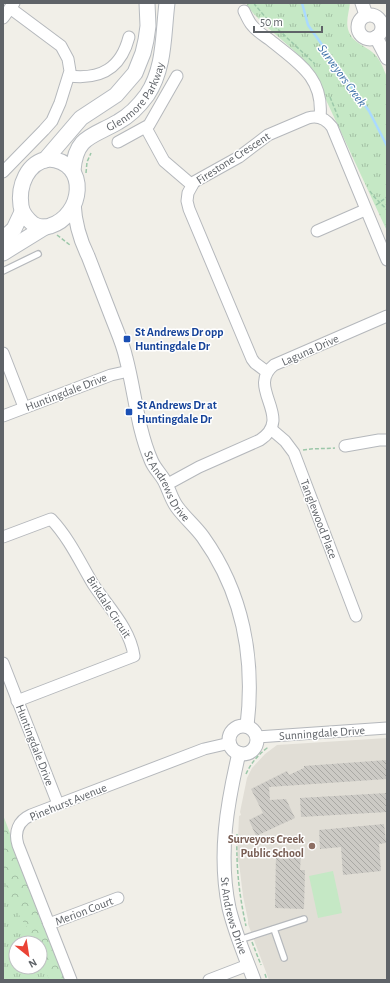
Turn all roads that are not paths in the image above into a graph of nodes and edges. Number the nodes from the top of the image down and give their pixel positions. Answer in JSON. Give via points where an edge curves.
{"nodes":[{"id":1,"x":147,"y":3,"type":"edge"},
{"id":2,"x":167,"y":3,"type":"edge"},
{"id":3,"x":362,"y":3,"type":"edge"},
{"id":4,"x":12,"y":6,"type":"edge"},
{"id":5,"x":244,"y":10,"type":"dead end"},
{"id":6,"x":366,"y":16,"type":"junction"},
{"id":7,"x":3,"y":18,"type":"edge"},
{"id":8,"x":385,"y":24,"type":"edge"},
{"id":9,"x":129,"y":37,"type":"dead end"},
{"id":10,"x":376,"y":37,"type":"junction"},
{"id":11,"x":387,"y":58,"type":"edge"},
{"id":12,"x":69,"y":76,"type":"junction"},
{"id":13,"x":177,"y":76,"type":"dead end"},
{"id":14,"x":320,"y":118,"type":"junction"},
{"id":15,"x":146,"y":128,"type":"junction"},
{"id":16,"x":118,"y":142,"type":"dead end"},
{"id":17,"x":45,"y":160,"type":"junction"},
{"id":18,"x":3,"y":172,"type":"edge"},
{"id":19,"x":80,"y":173,"type":"junction"},
{"id":20,"x":192,"y":185,"type":"junction"},
{"id":21,"x":74,"y":202,"type":"junction"},
{"id":22,"x":365,"y":210,"type":"junction"},
{"id":23,"x":22,"y":212,"type":"junction"},
{"id":24,"x":51,"y":229,"type":"junction"},
{"id":25,"x":317,"y":231,"type":"dead end"},
{"id":26,"x":3,"y":239,"type":"edge"},
{"id":27,"x":81,"y":241,"type":"junction"},
{"id":28,"x":3,"y":253,"type":"edge"},
{"id":29,"x":38,"y":254,"type":"dead end"},
{"id":30,"x":387,"y":260,"type":"edge"},
{"id":31,"x":3,"y":271,"type":"edge"},
{"id":32,"x":387,"y":316,"type":"edge"},
{"id":33,"x":3,"y":353,"type":"edge"},
{"id":34,"x":129,"y":371,"type":"junction"},
{"id":35,"x":267,"y":372,"type":"junction"},
{"id":36,"x":24,"y":407,"type":"junction"},
{"id":37,"x":3,"y":416,"type":"edge"},
{"id":38,"x":271,"y":429,"type":"junction"},
{"id":39,"x":387,"y":440,"type":"edge"},
{"id":40,"x":345,"y":446,"type":"road end"},
{"id":41,"x":166,"y":485,"type":"junction"},
{"id":42,"x":3,"y":537,"type":"edge"},
{"id":43,"x":356,"y":616,"type":"dead end"},
{"id":44,"x":3,"y":663,"type":"edge"},
{"id":45,"x":18,"y":701,"type":"junction"},
{"id":46,"x":246,"y":726,"type":"junction"},
{"id":47,"x":387,"y":728,"type":"edge"},
{"id":48,"x":257,"y":736,"type":"junction"},
{"id":49,"x":230,"y":743,"type":"junction"},
{"id":50,"x":239,"y":753,"type":"junction"},
{"id":51,"x":58,"y":804,"type":"junction"},
{"id":52,"x":118,"y":898,"type":"dead end"},
{"id":53,"x":304,"y":919,"type":"dead end"},
{"id":54,"x":49,"y":924,"type":"junction"},
{"id":55,"x":274,"y":929,"type":"junction"},
{"id":56,"x":245,"y":938,"type":"junction"},
{"id":57,"x":284,"y":958,"type":"dead end"},
{"id":58,"x":248,"y":965,"type":"junction"},
{"id":59,"x":259,"y":977,"type":"edge"},
{"id":60,"x":70,"y":980,"type":"edge"},
{"id":61,"x":209,"y":980,"type":"edge"}],
"edges":[{"from":1,"to":17,"type":"main road","name":"Glenmore Parkway","via":[[146,40],[135,73],[116,95],[81,118]]},
{"from":2,"to":19,"type":"main road","name":"Glenmore Parkway","via":[[161,62],[151,89],[125,118],[92,134],[82,142],[76,155]]},
{"from":3,"to":6,"type":"street"},
{"from":4,"to":7,"type":"street"},
{"from":4,"to":12,"type":"street","via":[[63,49],[69,62]]},
{"from":5,"to":14,"type":"street","via":[[252,26],[309,74],[320,98]]},
{"from":6,"to":8,"type":"street","via":[[377,16]]},
{"from":6,"to":10,"type":"street","via":[[360,20],[360,32],[365,37]]},
{"from":8,"to":10,"type":"street"},
{"from":9,"to":12,"type":"street","via":[[121,57],[101,74],[88,77]]},
{"from":10,"to":11,"type":"street"},
{"from":12,"to":18,"type":"street","via":[[52,121]]},
{"from":13,"to":15,"type":"street"},
{"from":14,"to":20,"type":"street","name":"Firestone Crescent","via":[[308,118],[268,135],[239,157],[198,179]]},
{"from":14,"to":22,"type":"street","via":[[332,128]]},
{"from":15,"to":16,"type":"street"},
{"from":15,"to":20,"type":"street","via":[[164,160]]},
{"from":17,"to":19,"type":"main road","via":[[62,162]]},
{"from":17,"to":23,"type":"main road","via":[[33,167],[25,177],[21,193]]},
{"from":19,"to":21,"type":"main road"},
{"from":20,"to":35,"type":"street","name":"Firestone Crescent","via":[[187,198],[189,209],[252,359]]},
{"from":21,"to":24,"type":"main road","via":[[65,218]]},
{"from":21,"to":27,"type":"street","name":"St Andrews Drive"},
{"from":22,"to":25,"type":"street"},
{"from":22,"to":30,"type":"street"},
{"from":23,"to":24,"type":"main road","via":[[34,224]]},
{"from":23,"to":26,"type":"main road","via":[[14,229]]},
{"from":24,"to":27,"type":"street","name":"St Andrews Drive","via":[[70,229]]},
{"from":24,"to":28,"type":"main road"},
{"from":27,"to":34,"type":"street","name":"St Andrews Drive","via":[[120,340]]},
{"from":29,"to":31,"type":"lane"},
{"from":32,"to":35,"type":"street","name":"Laguna Drive","via":[[278,363]]},
{"from":33,"to":36,"type":"street"},
{"from":34,"to":36,"type":"street","name":"Huntingdale Drive","via":[[111,375]]},
{"from":34,"to":41,"type":"street","name":"St Andrews Drive","via":[[145,444],[154,467]]},
{"from":35,"to":38,"type":"street","name":"Laguna Drive","via":[[264,388],[274,416]]},
{"from":36,"to":37,"type":"street","name":"Huntingdale Drive"},
{"from":38,"to":41,"type":"street","via":[[260,440]]},
{"from":38,"to":43,"type":"street","name":"Tanglewood Place","via":[[294,453]]},
{"from":39,"to":40,"type":"street"},
{"from":41,"to":46,"type":"street","name":"St Andrews Drive","via":[[177,507],[212,551],[237,606],[249,666],[250,688]]},
{"from":42,"to":45,"type":"street","name":"Birkdale Circuit","via":[[51,519],[59,527],[130,639],[134,656]]},
{"from":44,"to":45,"type":"street","name":"Huntingdale Drive"},
{"from":45,"to":51,"type":"street","name":"Huntingdale Drive"},
{"from":46,"to":48,"type":"street"},
{"from":46,"to":49,"type":"street","via":[[235,729],[230,735]]},
{"from":47,"to":48,"type":"street","name":"Sunningdale Drive"},
{"from":48,"to":50,"type":"street","via":[[254,748],[248,753]]},
{"from":49,"to":50,"type":"street"},
{"from":49,"to":51,"type":"street","name":"Pinehurst Avenue","via":[[204,749]]},
{"from":50,"to":56,"type":"street","name":"St Andrews Drive","via":[[227,811],[224,848],[227,896],[234,925]]},
{"from":51,"to":54,"type":"street","name":"Pinehurst Avenue","via":[[28,816],[21,822],[16,834]]},
{"from":52,"to":54,"type":"street","name":"Merion Court"},
{"from":53,"to":55,"type":"lane"},
{"from":54,"to":60,"type":"street","name":"Pinehurst Avenue"},
{"from":55,"to":56,"type":"lane"},
{"from":55,"to":57,"type":"lane"},
{"from":56,"to":58,"type":"street","name":"St Andrews Drive"},
{"from":58,"to":59,"type":"street","name":"St Andrews Drive"},
{"from":58,"to":61,"type":"street"}]}
